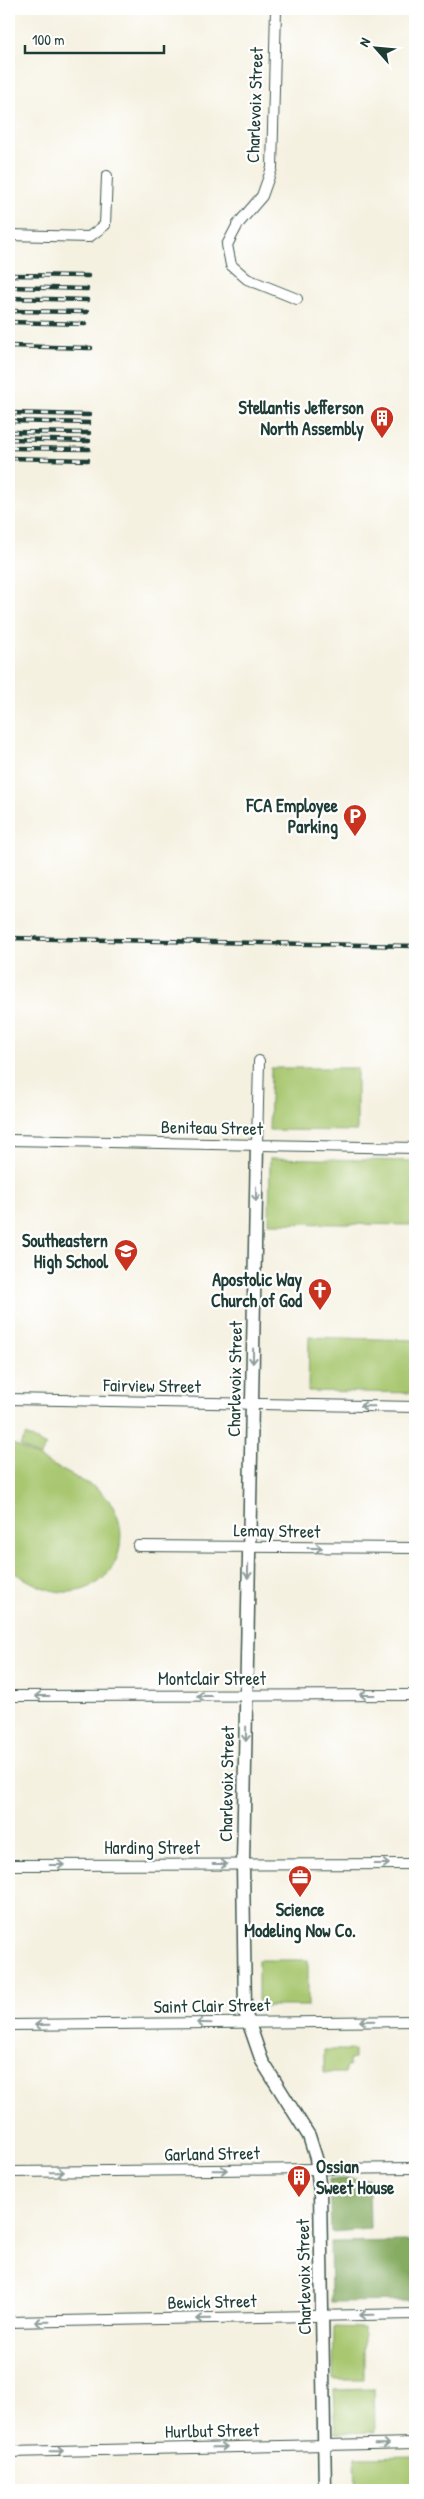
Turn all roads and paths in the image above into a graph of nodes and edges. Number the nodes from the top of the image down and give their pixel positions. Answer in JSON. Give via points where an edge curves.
{"nodes":[{"id":1,"x":276,"y":9,"type":"edge"},
{"id":2,"x":107,"y":176,"type":"dead end"},
{"id":3,"x":9,"y":235,"type":"edge"},
{"id":4,"x":297,"y":299,"type":"dead end"},
{"id":5,"x":259,"y":1061,"type":"dead end"},
{"id":6,"x":9,"y":1140,"type":"edge"},
{"id":7,"x":257,"y":1145,"type":"junction"},
{"id":8,"x":415,"y":1148,"type":"edge"},
{"id":9,"x":9,"y":1399,"type":"edge"},
{"id":10,"x":252,"y":1404,"type":"junction"},
{"id":11,"x":415,"y":1408,"type":"edge"},
{"id":12,"x":138,"y":1546,"type":"dead end"},
{"id":13,"x":249,"y":1547,"type":"junction"},
{"id":14,"x":415,"y":1548,"type":"edge"},
{"id":15,"x":415,"y":1695,"type":"edge"},
{"id":16,"x":9,"y":1696,"type":"edge"},
{"id":17,"x":246,"y":1696,"type":"junction"},
{"id":18,"x":243,"y":1864,"type":"junction"},
{"id":19,"x":415,"y":1864,"type":"edge"},
{"id":20,"x":9,"y":1865,"type":"edge"},
{"id":21,"x":415,"y":2021,"type":"edge"},
{"id":22,"x":247,"y":2023,"type":"junction"},
{"id":23,"x":9,"y":2025,"type":"edge"},
{"id":24,"x":415,"y":2168,"type":"edge"},
{"id":25,"x":318,"y":2169,"type":"junction"},
{"id":26,"x":9,"y":2172,"type":"edge"},
{"id":27,"x":415,"y":2314,"type":"edge"},
{"id":28,"x":322,"y":2316,"type":"junction"},
{"id":29,"x":9,"y":2322,"type":"edge"},
{"id":30,"x":415,"y":2443,"type":"edge"},
{"id":31,"x":324,"y":2445,"type":"junction"},
{"id":32,"x":9,"y":2452,"type":"edge"},
{"id":33,"x":325,"y":2490,"type":"edge"}],
"edges":[{"from":1,"to":4,"type":"street","name":"Charlevoix Street","via":[[272,168],[262,196],[238,224],[227,245],[231,265],[248,279]]},
{"from":2,"to":3,"type":"street","via":[[105,225],[99,232],[88,237]]},
{"from":5,"to":7,"type":"street","name":"Charlevoix Street"},
{"from":6,"to":7,"type":"street","name":"Beniteau Street"},
{"from":7,"to":8,"type":"street","name":"Beniteau Street"},
{"from":7,"to":10,"type":"street","name":"Charlevoix Street","one_way":true},
{"from":9,"to":10,"type":"street","name":"Fairview Street"},
{"from":11,"to":10,"type":"street","name":"Fairview Street","one_way":true},
{"from":10,"to":13,"type":"street","name":"Charlevoix Street"},
{"from":12,"to":13,"type":"street","name":"Lemay Street"},
{"from":13,"to":14,"type":"street","name":"Lemay Street","one_way":true},
{"from":13,"to":17,"type":"street","name":"Charlevoix Street","one_way":true},
{"from":15,"to":17,"type":"street","name":"Montclair Street","one_way":true},
{"from":17,"to":16,"type":"street","name":"Montclair Street","one_way":true},
{"from":17,"to":18,"type":"street","name":"Charlevoix Street","one_way":true},
{"from":18,"to":19,"type":"street","name":"Harding Street","one_way":true},
{"from":20,"to":18,"type":"street","name":"Harding Street","one_way":true},
{"from":18,"to":22,"type":"street","name":"Charlevoix Street"},
{"from":21,"to":22,"type":"street","name":"Saint Clair Street","one_way":true},
{"from":22,"to":23,"type":"street","name":"Saint Clair Street","one_way":true},
{"from":22,"to":25,"type":"street","name":"Charlevoix Street","via":[[262,2061],[309,2136]]},
{"from":24,"to":25,"type":"street","name":"Garland Street"},
{"from":26,"to":25,"type":"street","name":"Garland Street","one_way":true},
{"from":25,"to":28,"type":"street","name":"Charlevoix Street"},
{"from":27,"to":28,"type":"street","name":"Bewick Street","one_way":true},
{"from":28,"to":29,"type":"street","name":"Bewick Street","one_way":true},
{"from":28,"to":31,"type":"street","name":"Charlevoix Street"},
{"from":31,"to":30,"type":"street","name":"Hurlbut Street","one_way":true},
{"from":32,"to":31,"type":"street","name":"Hurlbut Street","one_way":true},
{"from":31,"to":33,"type":"street","name":"Charlevoix Street"}]}
